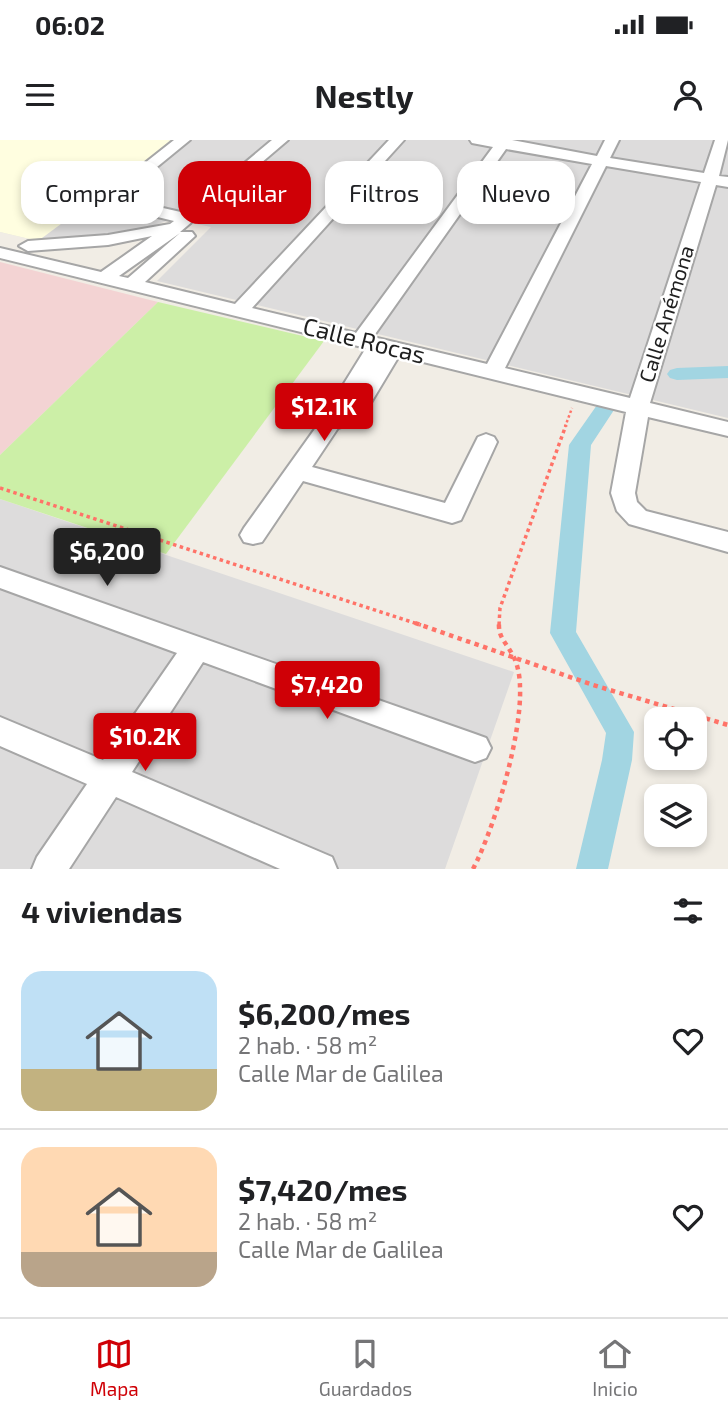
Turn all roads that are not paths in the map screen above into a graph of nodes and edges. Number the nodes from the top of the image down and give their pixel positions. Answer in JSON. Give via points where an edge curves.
{"nodes":[{"id":1,"x":183,"y":140,"type":"edge"},
{"id":2,"x":281,"y":140,"type":"edge"},
{"id":3,"x":295,"y":140,"type":"edge"},
{"id":4,"x":397,"y":140,"type":"edge"},
{"id":5,"x":477,"y":140,"type":"edge"},
{"id":6,"x":612,"y":140,"type":"edge"},
{"id":7,"x":722,"y":140,"type":"edge"},
{"id":8,"x":503,"y":142,"type":"edge"},
{"id":9,"x":256,"y":161,"type":"edge"},
{"id":10,"x":601,"y":161,"type":"junction"},
{"id":11,"x":719,"y":181,"type":"edge"},
{"id":12,"x":178,"y":220,"type":"edge"},
{"id":13,"x":178,"y":224,"type":"edge"},
{"id":14,"x":182,"y":224,"type":"edge"},
{"id":15,"x":0,"y":240,"type":"edge"},
{"id":16,"x":28,"y":246,"type":"junction"},
{"id":17,"x":0,"y":253,"type":"edge"},
{"id":18,"x":122,"y":264,"type":"junction"},
{"id":19,"x":150,"y":269,"type":"junction"},
{"id":20,"x":104,"y":278,"type":"junction"},
{"id":21,"x":132,"y":284,"type":"junction"},
{"id":22,"x":239,"y":311,"type":"junction"},
{"id":23,"x":377,"y":344,"type":"junction"},
{"id":24,"x":493,"y":372,"type":"junction"},
{"id":25,"x":638,"y":408,"type":"junction"},
{"id":26,"x":728,"y":429,"type":"edge"},
{"id":27,"x":486,"y":442,"type":"dead end"},
{"id":28,"x":298,"y":471,"type":"junction"},
{"id":29,"x":253,"y":536,"type":"dead end"},
{"id":30,"x":728,"y":542,"type":"edge"},
{"id":31,"x":0,"y":577,"type":"edge"},
{"id":32,"x":197,"y":647,"type":"junction"},
{"id":33,"x":0,"y":732,"type":"edge"},
{"id":34,"x":475,"y":748,"type":"dead end"},
{"id":35,"x":110,"y":779,"type":"junction"},
{"id":36,"x":49,"y":869,"type":"edge"},
{"id":37,"x":320,"y":869,"type":"edge"}],
"edges":[{"from":1,"to":12,"type":"street","via":[[106,200]]},
{"from":2,"to":9,"type":"street"},
{"from":3,"to":19,"type":"street"},
{"from":4,"to":22,"type":"street"},
{"from":5,"to":8,"type":"street"},
{"from":6,"to":10,"type":"street"},
{"from":7,"to":11,"type":"street","name":"Calle Anémona"},
{"from":8,"to":10,"type":"street"},
{"from":8,"to":23,"type":"street"},
{"from":10,"to":11,"type":"street"},
{"from":10,"to":24,"type":"street"},
{"from":11,"to":25,"type":"street","name":"Calle Anémona"},
{"from":13,"to":16,"type":"street","via":[[108,240]]},
{"from":14,"to":18,"type":"street"},
{"from":15,"to":16,"type":"street"},
{"from":16,"to":18,"type":"street"},
{"from":17,"to":20,"type":"street","name":"Calle Rocas"},
{"from":18,"to":19,"type":"street"},
{"from":18,"to":20,"type":"street"},
{"from":19,"to":21,"type":"street"},
{"from":20,"to":21,"type":"street","name":"Calle Rocas"},
{"from":21,"to":22,"type":"street","name":"Calle Rocas"},
{"from":22,"to":23,"type":"street","name":"Calle Rocas"},
{"from":23,"to":24,"type":"street","name":"Calle Rocas"},
{"from":23,"to":28,"type":"street"},
{"from":24,"to":25,"type":"street","name":"Calle Rocas"},
{"from":25,"to":26,"type":"street","name":"Calle Rocas"},
{"from":25,"to":30,"type":"street","name":"Calle Anémona","via":[[623,493],[626,505],[638,518]]},
{"from":27,"to":28,"type":"street","via":[[452,514]]},
{"from":28,"to":29,"type":"street"},
{"from":31,"to":32,"type":"street"},
{"from":32,"to":34,"type":"street"},
{"from":32,"to":35,"type":"street"},
{"from":33,"to":35,"type":"street"},
{"from":35,"to":36,"type":"street"},
{"from":35,"to":37,"type":"street"}]}
